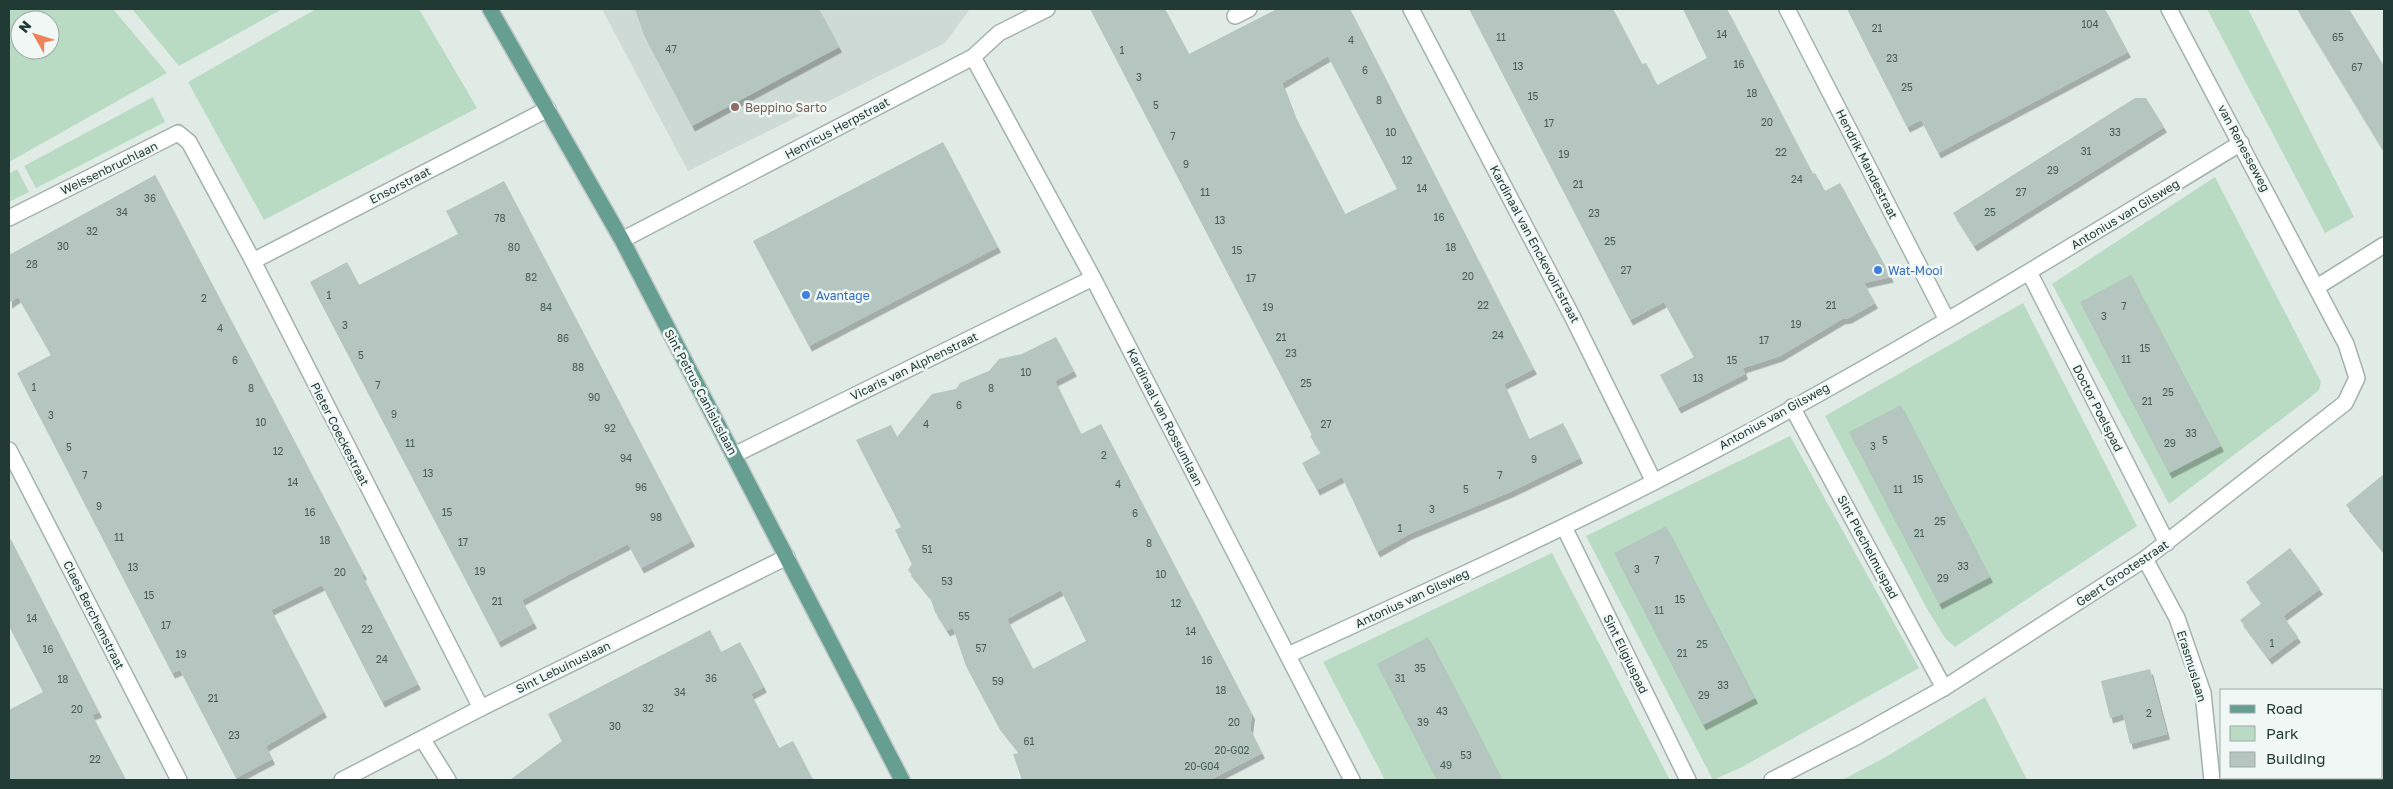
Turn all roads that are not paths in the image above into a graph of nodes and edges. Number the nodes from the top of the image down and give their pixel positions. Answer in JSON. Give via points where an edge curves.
{"nodes":[{"id":1,"x":490,"y":9,"type":"edge"},
{"id":2,"x":1047,"y":9,"type":"edge"},
{"id":3,"x":1249,"y":9,"type":"edge"},
{"id":4,"x":1411,"y":9,"type":"edge"},
{"id":5,"x":1787,"y":9,"type":"edge"},
{"id":6,"x":2170,"y":9,"type":"edge"},
{"id":7,"x":1235,"y":16,"type":"dead end"},
{"id":8,"x":973,"y":57,"type":"junction"},
{"id":9,"x":548,"y":109,"type":"junction"},
{"id":10,"x":2241,"y":143,"type":"junction"},
{"id":11,"x":200,"y":160,"type":"joint"},
{"id":12,"x":9,"y":218,"type":"edge"},
{"id":13,"x":622,"y":240,"type":"junction"},
{"id":14,"x":2384,"y":245,"type":"edge"},
{"id":15,"x":253,"y":261,"type":"junction"},
{"id":16,"x":2029,"y":272,"type":"junction"},
{"id":17,"x":1093,"y":278,"type":"junction"},
{"id":18,"x":2317,"y":287,"type":"junction"},
{"id":19,"x":1947,"y":320,"type":"junction"},
{"id":20,"x":1792,"y":407,"type":"junction"},
{"id":21,"x":9,"y":450,"type":"edge"},
{"id":22,"x":734,"y":455,"type":"junction"},
{"id":23,"x":1654,"y":482,"type":"junction"},
{"id":24,"x":1564,"y":527,"type":"junction"},
{"id":25,"x":2167,"y":543,"type":"junction"},
{"id":26,"x":787,"y":558,"type":"junction"},
{"id":27,"x":2145,"y":559,"type":"junction"},
{"id":28,"x":1288,"y":655,"type":"junction"},
{"id":29,"x":1944,"y":688,"type":"junction"},
{"id":30,"x":481,"y":708,"type":"junction"},
{"id":31,"x":423,"y":740,"type":"junction"},
{"id":32,"x":179,"y":780,"type":"edge"},
{"id":33,"x":342,"y":780,"type":"edge"},
{"id":34,"x":448,"y":780,"type":"edge"},
{"id":35,"x":902,"y":780,"type":"edge"},
{"id":36,"x":1352,"y":780,"type":"edge"},
{"id":37,"x":1688,"y":780,"type":"edge"},
{"id":38,"x":1772,"y":780,"type":"edge"},
{"id":39,"x":2212,"y":780,"type":"edge"}],
"edges":[{"from":1,"to":9,"type":"main road","name":"Sint Petrus Canisiuslaan"},
{"from":2,"to":8,"type":"street","name":"Henricus Herpstraat","via":[[999,33]]},
{"from":3,"to":7,"type":"street"},
{"from":4,"to":23,"type":"street","name":"Kardinaal van Enckevoirtstraat","via":[[1572,316]]},
{"from":5,"to":19,"type":"street","name":"Hendrik Mandestraat"},
{"from":6,"to":10,"type":"street","name":"van Renesseweg"},
{"from":8,"to":13,"type":"street","name":"Henricus Herpstraat"},
{"from":8,"to":17,"type":"street","name":"Kardinaal van Rossumlaan"},
{"from":9,"to":13,"type":"main road","name":"Sint Petrus Canisiuslaan"},
{"from":9,"to":15,"type":"street","name":"Ensorstraat"},
{"from":10,"to":16,"type":"street","name":"Antonius van Gilsweg"},
{"from":10,"to":18,"type":"street","name":"van Renesseweg"},
{"from":11,"to":12,"type":"street","name":"Weissenbruchlaan","via":[[189,142],[178,133]]},
{"from":11,"to":15,"type":"street","name":"Pieter Coeckestraat"},
{"from":13,"to":22,"type":"main road","name":"Sint Petrus Canisiuslaan"},
{"from":14,"to":18,"type":"street"},
{"from":15,"to":30,"type":"street","name":"Pieter Coeckestraat"},
{"from":16,"to":19,"type":"street","name":"Antonius van Gilsweg"},
{"from":16,"to":25,"type":"street","name":"Doctor Poelspad"},
{"from":17,"to":22,"type":"street","name":"Vicaris van Alphenstraat"},
{"from":17,"to":28,"type":"street","name":"Kardinaal van Rossumlaan"},
{"from":18,"to":25,"type":"street","name":"Geert Grootestraat","via":[[2346,344],[2357,378],[2345,404]]},
{"from":19,"to":20,"type":"street","name":"Antonius van Gilsweg"},
{"from":20,"to":23,"type":"street","name":"Antonius van Gilsweg"},
{"from":20,"to":29,"type":"street","name":"Sint Plechelmuspad"},
{"from":21,"to":32,"type":"street","name":"Claes Berchemstraat"},
{"from":22,"to":26,"type":"main road","name":"Sint Petrus Canisiuslaan"},
{"from":23,"to":24,"type":"street","name":"Antonius van Gilsweg"},
{"from":24,"to":28,"type":"street","name":"Antonius van Gilsweg"},
{"from":24,"to":37,"type":"street","name":"Sint Eligiuspad"},
{"from":25,"to":27,"type":"street","name":"Geert Grootestraat"},
{"from":26,"to":30,"type":"street","name":"Sint Lebuinuslaan"},
{"from":26,"to":35,"type":"main road","name":"Sint Petrus Canisiuslaan"},
{"from":27,"to":29,"type":"street","name":"Geert Grootestraat"},
{"from":27,"to":39,"type":"street","name":"Erasmuslaan","via":[[2177,618],[2202,693]]},
{"from":28,"to":36,"type":"street","name":"Kardinaal van Rossumlaan"},
{"from":29,"to":38,"type":"street","name":"Geert Grootestraat"},
{"from":30,"to":31,"type":"street","name":"Sint Lebuinuslaan"},
{"from":31,"to":33,"type":"street","name":"Sint Lebuinuslaan"},
{"from":31,"to":34,"type":"street"}]}
